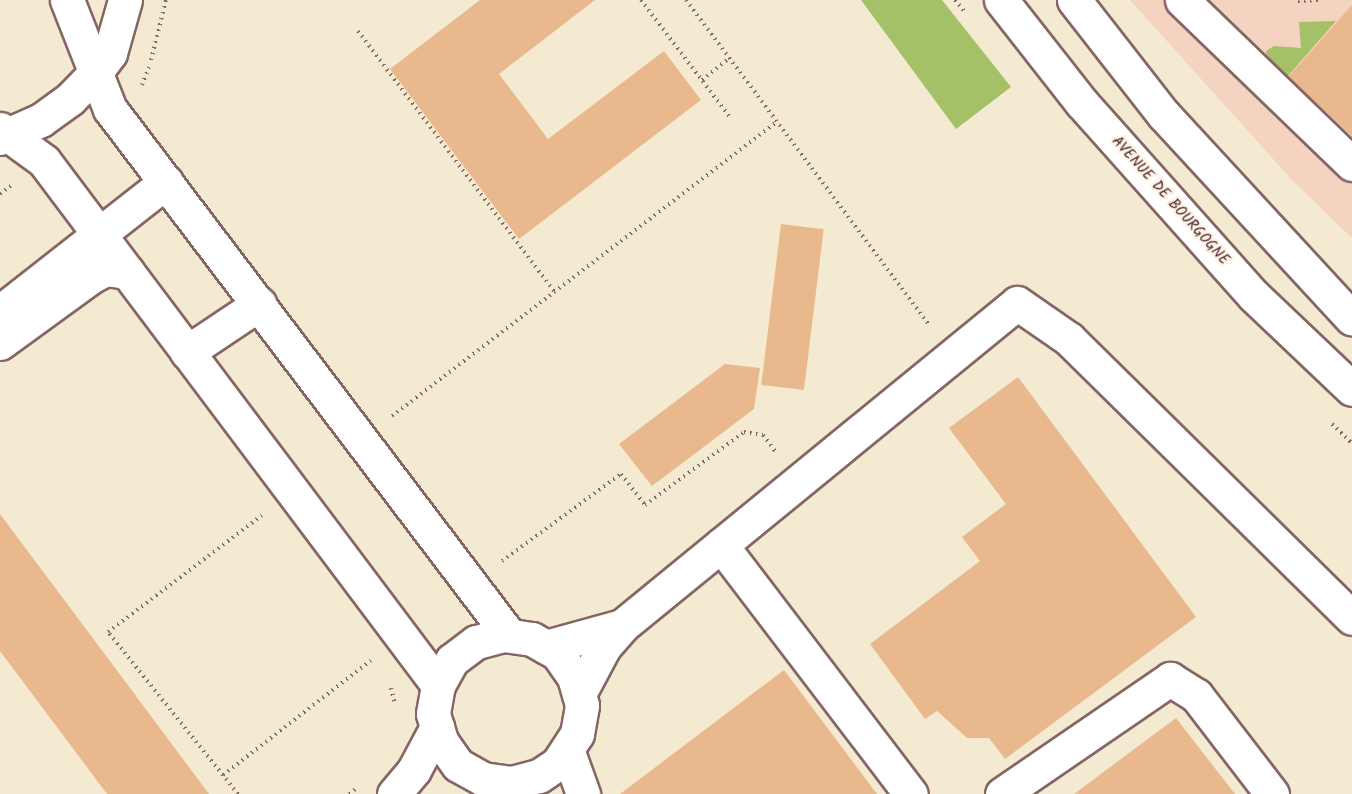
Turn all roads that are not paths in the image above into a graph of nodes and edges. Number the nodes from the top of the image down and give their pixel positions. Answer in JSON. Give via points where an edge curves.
{"nodes":[{"id":1,"x":67,"y":0,"type":"edge"},
{"id":2,"x":125,"y":0,"type":"edge"},
{"id":3,"x":1001,"y":0,"type":"edge"},
{"id":4,"x":1074,"y":0,"type":"edge"},
{"id":5,"x":1182,"y":0,"type":"edge"},
{"id":6,"x":95,"y":73,"type":"junction"},
{"id":7,"x":3,"y":134,"type":"edge"},
{"id":8,"x":1352,"y":164,"type":"edge"},
{"id":9,"x":166,"y":182,"type":"junction"},
{"id":10,"x":100,"y":236,"type":"junction"},
{"id":11,"x":128,"y":272,"type":"junction"},
{"id":12,"x":259,"y":304,"type":"junction"},
{"id":13,"x":0,"y":312,"type":"edge"},
{"id":14,"x":1352,"y":319,"type":"edge"},
{"id":15,"x":0,"y":343,"type":"edge"},
{"id":16,"x":187,"y":352,"type":"junction"},
{"id":17,"x":1352,"y":389,"type":"edge"},
{"id":18,"x":721,"y":545,"type":"junction"},
{"id":19,"x":1352,"y":618,"type":"edge"},
{"id":20,"x":622,"y":626,"type":"junction"},
{"id":21,"x":509,"y":636,"type":"junction"},
{"id":22,"x":546,"y":647,"type":"junction"},
{"id":23,"x":438,"y":685,"type":"junction"},
{"id":24,"x":579,"y":694,"type":"junction"},
{"id":25,"x":437,"y":727,"type":"junction"},
{"id":26,"x":556,"y":762,"type":"junction"},
{"id":27,"x":467,"y":770,"type":"junction"},
{"id":28,"x":394,"y":794,"type":"edge"},
{"id":29,"x":578,"y":794,"type":"edge"},
{"id":30,"x":583,"y":794,"type":"edge"},
{"id":31,"x":911,"y":794,"type":"edge"},
{"id":32,"x":1002,"y":794,"type":"edge"},
{"id":33,"x":1272,"y":794,"type":"edge"}],
"edges":[{"from":1,"to":6,"type":"main road"},
{"from":2,"to":6,"type":"main road","via":[[110,53]]},
{"from":3,"to":17,"type":"main road","name":"AVENUE DE BOURGOGNE","via":[[1081,102],[1254,296]]},
{"from":4,"to":14,"type":"main road","via":[[1164,115]]},
{"from":5,"to":8,"type":"main road"},
{"from":6,"to":7,"type":"main road","via":[[70,99]]},
{"from":6,"to":9,"type":"main road","via":[[110,109]]},
{"from":7,"to":10,"type":"main road","via":[[44,161]]},
{"from":9,"to":10,"type":"main road"},
{"from":9,"to":12,"type":"main road"},
{"from":10,"to":11,"type":"main road"},
{"from":10,"to":13,"type":"main road"},
{"from":11,"to":15,"type":"main road","via":[[106,269],[92,276]]},
{"from":11,"to":16,"type":"main road"},
{"from":12,"to":16,"type":"main road"},
{"from":12,"to":21,"type":"main road"},
{"from":16,"to":23,"type":"main road"},
{"from":18,"to":19,"type":"main road","via":[[1017,303],[1069,339]]},
{"from":18,"to":20,"type":"main road"},
{"from":18,"to":31,"type":"main road"},
{"from":20,"to":22,"type":"main road"},
{"from":20,"to":24,"type":"main road","via":[[604,647]]},
{"from":21,"to":22,"type":"main road","via":[[532,639]]},
{"from":21,"to":23,"type":"main road","via":[[476,642],[452,660]]},
{"from":22,"to":24,"type":"main road","via":[[556,653],[574,677]]},
{"from":23,"to":25,"type":"main road","via":[[433,714]]},
{"from":24,"to":26,"type":"main road","via":[[582,705],[578,734]]},
{"from":25,"to":27,"type":"main road","via":[[441,741],[458,765]]},
{"from":25,"to":28,"type":"main road","via":[[414,770]]},
{"from":26,"to":27,"type":"main road","via":[[512,783],[483,779]]},
{"from":26,"to":29,"type":"main road"},
{"from":26,"to":30,"type":"main road"},
{"from":27,"to":28,"type":"main road"},
{"from":32,"to":33,"type":"main road","via":[[1170,679],[1196,695]]}]}
